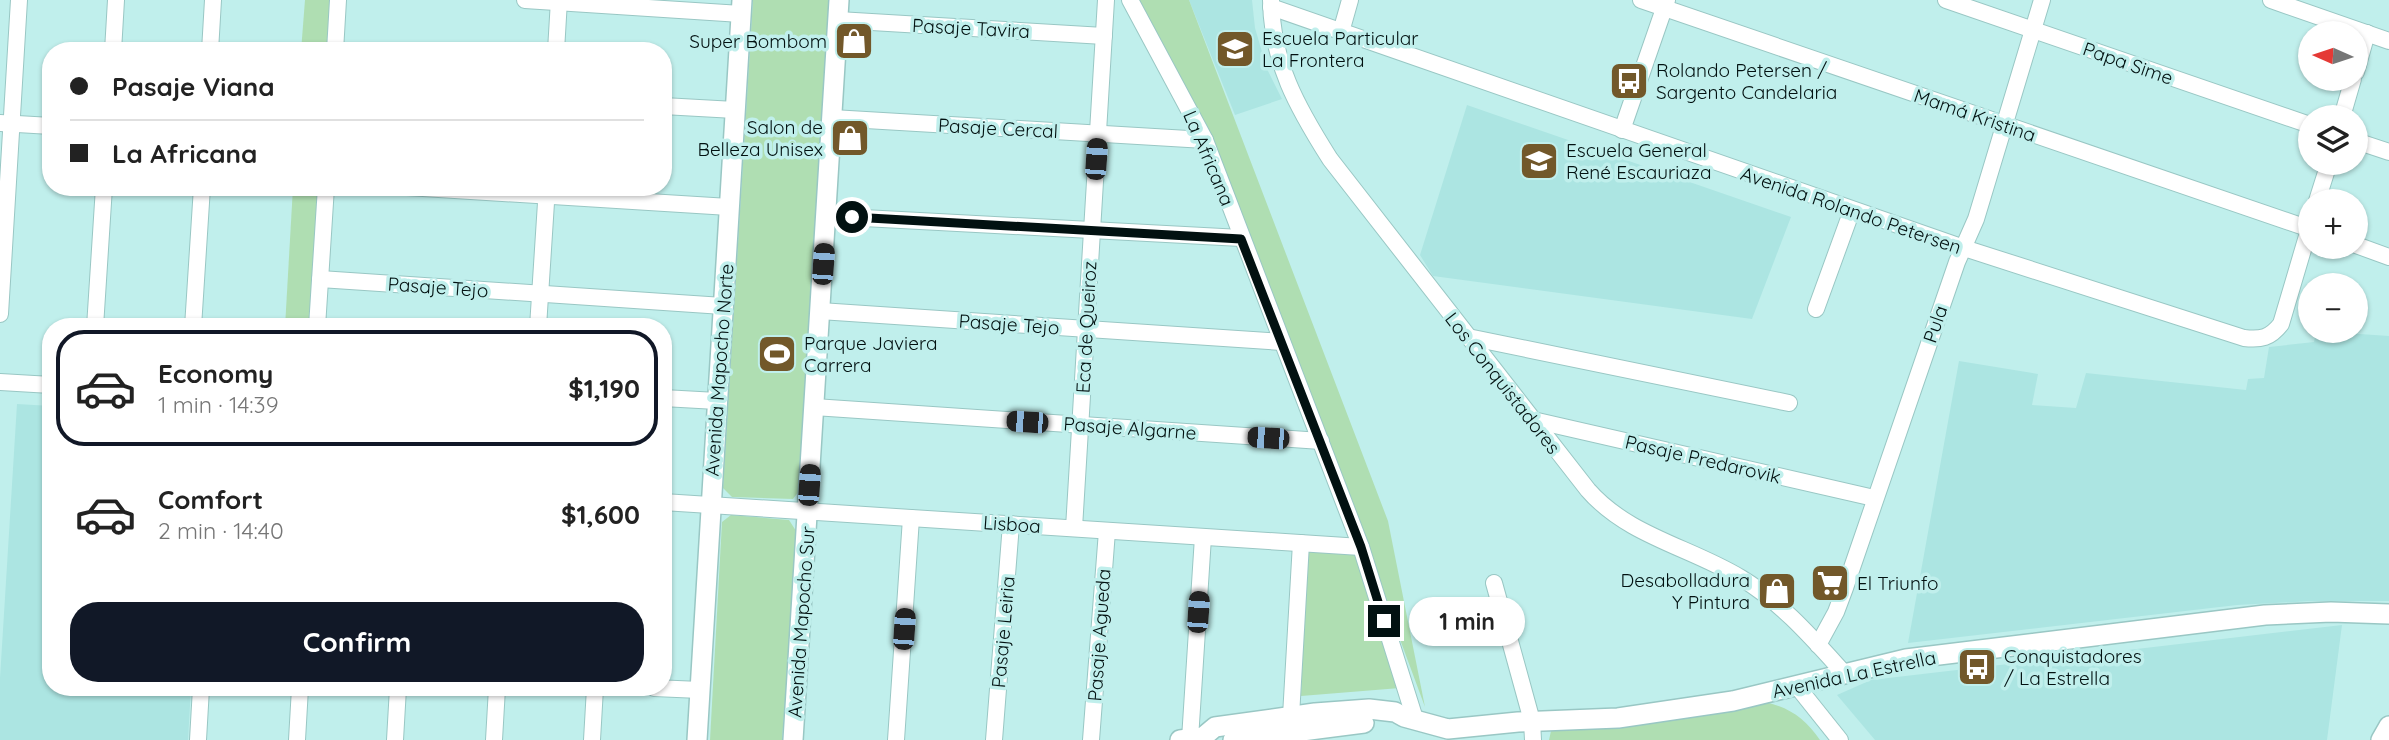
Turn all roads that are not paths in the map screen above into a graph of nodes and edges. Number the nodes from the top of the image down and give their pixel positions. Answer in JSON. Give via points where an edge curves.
{"nodes":[{"id":1,"x":19,"y":0,"type":"edge"},
{"id":2,"x":116,"y":0,"type":"edge"},
{"id":3,"x":213,"y":0,"type":"edge"},
{"id":4,"x":338,"y":0,"type":"edge"},
{"id":5,"x":525,"y":0,"type":"edge"},
{"id":6,"x":839,"y":0,"type":"edge"},
{"id":7,"x":1106,"y":0,"type":"edge"},
{"id":8,"x":1130,"y":0,"type":"edge"},
{"id":9,"x":1350,"y":0,"type":"edge"},
{"id":10,"x":1641,"y":0,"type":"edge"},
{"id":11,"x":1947,"y":0,"type":"edge"},
{"id":12,"x":2042,"y":0,"type":"edge"},
{"id":13,"x":2271,"y":0,"type":"edge"},
{"id":14,"x":559,"y":1,"type":"edge"},
{"id":15,"x":1271,"y":4,"type":"edge"},
{"id":16,"x":1666,"y":4,"type":"edge"},
{"id":17,"x":741,"y":7,"type":"edge"},
{"id":18,"x":838,"y":20,"type":"junction"},
{"id":19,"x":2332,"y":21,"type":"edge"},
{"id":20,"x":2033,"y":30,"type":"junction"},
{"id":21,"x":1341,"y":32,"type":"junction"},
{"id":22,"x":2368,"y":33,"type":"edge"},
{"id":23,"x":1104,"y":36,"type":"junction"},
{"id":24,"x":2389,"y":41,"type":"edge"},
{"id":25,"x":114,"y":42,"type":"edge"},
{"id":26,"x":211,"y":42,"type":"edge"},
{"id":27,"x":336,"y":42,"type":"edge"},
{"id":28,"x":557,"y":42,"type":"edge"},
{"id":29,"x":672,"y":106,"type":"edge"},
{"id":30,"x":735,"y":110,"type":"junction"},
{"id":31,"x":832,"y":118,"type":"junction"},
{"id":32,"x":2298,"y":121,"type":"edge"},
{"id":33,"x":6,"y":123,"type":"edge"},
{"id":34,"x":42,"y":125,"type":"edge"},
{"id":35,"x":2004,"y":125,"type":"junction"},
{"id":36,"x":1622,"y":130,"type":"junction"},
{"id":37,"x":1098,"y":134,"type":"junction"},
{"id":38,"x":1205,"y":140,"type":"junction"},
{"id":39,"x":2368,"y":145,"type":"edge"},
{"id":40,"x":2389,"y":152,"type":"edge"},
{"id":41,"x":103,"y":196,"type":"edge"},
{"id":42,"x":201,"y":196,"type":"edge"},
{"id":43,"x":325,"y":196,"type":"edge"},
{"id":44,"x":547,"y":196,"type":"edge"},
{"id":45,"x":604,"y":196,"type":"edge"},
{"id":46,"x":729,"y":207,"type":"junction"},
{"id":47,"x":1852,"y":210,"type":"junction"},
{"id":48,"x":826,"y":216,"type":"junction"},
{"id":49,"x":2298,"y":224,"type":"edge"},
{"id":50,"x":1092,"y":230,"type":"junction"},
{"id":51,"x":1241,"y":239,"type":"junction"},
{"id":52,"x":1964,"y":248,"type":"junction"},
{"id":53,"x":2368,"y":249,"type":"edge"},
{"id":54,"x":2389,"y":257,"type":"edge"},
{"id":55,"x":2301,"y":259,"type":"edge"},
{"id":56,"x":320,"y":279,"type":"junction"},
{"id":57,"x":540,"y":294,"type":"junction"},
{"id":58,"x":723,"y":306,"type":"junction"},
{"id":59,"x":1816,"y":309,"type":"dead end"},
{"id":60,"x":820,"y":311,"type":"junction"},
{"id":61,"x":0,"y":314,"type":"edge"},
{"id":62,"x":96,"y":318,"type":"edge"},
{"id":63,"x":194,"y":318,"type":"edge"},
{"id":64,"x":318,"y":318,"type":"edge"},
{"id":65,"x":539,"y":318,"type":"edge"},
{"id":66,"x":1086,"y":329,"type":"junction"},
{"id":67,"x":1468,"y":337,"type":"junction"},
{"id":68,"x":1282,"y":342,"type":"junction"},
{"id":69,"x":0,"y":382,"type":"edge"},
{"id":70,"x":42,"y":384,"type":"edge"},
{"id":71,"x":672,"y":398,"type":"edge"},
{"id":72,"x":717,"y":401,"type":"junction"},
{"id":73,"x":1788,"y":403,"type":"dead end"},
{"id":74,"x":814,"y":407,"type":"junction"},
{"id":75,"x":1533,"y":419,"type":"junction"},
{"id":76,"x":1080,"y":425,"type":"junction"},
{"id":77,"x":1321,"y":441,"type":"junction"},
{"id":78,"x":1874,"y":498,"type":"junction"},
{"id":79,"x":672,"y":503,"type":"edge"},
{"id":80,"x":710,"y":505,"type":"junction"},
{"id":81,"x":807,"y":511,"type":"junction"},
{"id":82,"x":911,"y":518,"type":"junction"},
{"id":83,"x":1011,"y":524,"type":"junction"},
{"id":84,"x":1073,"y":528,"type":"junction"},
{"id":85,"x":1107,"y":531,"type":"junction"},
{"id":86,"x":1203,"y":537,"type":"junction"},
{"id":87,"x":1301,"y":543,"type":"junction"},
{"id":88,"x":1361,"y":547,"type":"junction"},
{"id":89,"x":1494,"y":583,"type":"dead end"},
{"id":90,"x":2389,"y":614,"type":"edge"},
{"id":91,"x":1818,"y":645,"type":"junction"},
{"id":92,"x":1844,"y":673,"type":"junction"},
{"id":93,"x":1818,"y":680,"type":"junction"},
{"id":94,"x":1796,"y":685,"type":"junction"},
{"id":95,"x":672,"y":689,"type":"edge"},
{"id":96,"x":700,"y":690,"type":"junction"},
{"id":97,"x":201,"y":696,"type":"edge"},
{"id":98,"x":300,"y":696,"type":"edge"},
{"id":99,"x":398,"y":696,"type":"edge"},
{"id":100,"x":497,"y":696,"type":"edge"},
{"id":101,"x":595,"y":696,"type":"edge"},
{"id":102,"x":1815,"y":709,"type":"junction"},
{"id":103,"x":1291,"y":716,"type":"junction"},
{"id":104,"x":1409,"y":718,"type":"junction"},
{"id":105,"x":1532,"y":731,"type":"edge"},
{"id":106,"x":1331,"y":733,"type":"edge"},
{"id":107,"x":1441,"y":734,"type":"edge"},
{"id":108,"x":1195,"y":739,"type":"edge"},
{"id":109,"x":198,"y":740,"type":"edge"},
{"id":110,"x":297,"y":740,"type":"edge"},
{"id":111,"x":395,"y":740,"type":"edge"},
{"id":112,"x":494,"y":740,"type":"edge"},
{"id":113,"x":592,"y":740,"type":"edge"},
{"id":114,"x":697,"y":740,"type":"edge"},
{"id":115,"x":793,"y":740,"type":"edge"},
{"id":116,"x":896,"y":740,"type":"edge"},
{"id":117,"x":994,"y":740,"type":"edge"},
{"id":118,"x":1091,"y":740,"type":"edge"},
{"id":119,"x":1233,"y":740,"type":"edge"},
{"id":120,"x":1240,"y":740,"type":"edge"},
{"id":121,"x":1840,"y":740,"type":"edge"}],
"edges":[{"from":1,"to":33,"type":"street"},
{"from":2,"to":25,"type":"street"},
{"from":3,"to":26,"type":"street"},
{"from":4,"to":27,"type":"street"},
{"from":5,"to":14,"type":"street"},
{"from":6,"to":18,"type":"main road","name":"Avenida Mapocho Sur"},
{"from":7,"to":23,"type":"street","name":"Eca de Queiroz"},
{"from":8,"to":38,"type":"street","name":"La Africana"},
{"from":9,"to":21,"type":"street"},
{"from":10,"to":16,"type":"street","name":"Mamá Kristina"},
{"from":11,"to":20,"type":"street","name":"Papa Sime"},
{"from":12,"to":20,"type":"street","name":"Pula"},
{"from":13,"to":19,"type":"street"},
{"from":14,"to":17,"type":"street"},
{"from":14,"to":28,"type":"street"},
{"from":15,"to":21,"type":"street","name":"Avenida Rolando Petersen"},
{"from":15,"to":67,"type":"street","name":"Los Conquistadores","via":[[1275,46],[1285,78],[1320,144]]},
{"from":16,"to":35,"type":"street","name":"Mamá Kristina"},
{"from":16,"to":36,"type":"street"},
{"from":17,"to":30,"type":"main road","name":"Avenida Mapocho Norte"},
{"from":18,"to":23,"type":"street","name":"Pasaje Tavira"},
{"from":18,"to":31,"type":"main road","name":"Avenida Mapocho Sur"},
{"from":20,"to":32,"type":"street","name":"Papa Sime"},
{"from":20,"to":35,"type":"street","name":"Pula"},
{"from":21,"to":36,"type":"street","name":"Avenida Rolando Petersen"},
{"from":22,"to":24,"type":"street"},
{"from":23,"to":37,"type":"street","name":"Eca de Queiroz"},
{"from":29,"to":30,"type":"street"},
{"from":30,"to":46,"type":"main road","name":"Avenida Mapocho Norte"},
{"from":31,"to":37,"type":"street","name":"Pasaje Cercal"},
{"from":31,"to":48,"type":"main road","name":"Avenida Mapocho Sur"},
{"from":33,"to":34,"type":"street"},
{"from":33,"to":61,"type":"street"},
{"from":35,"to":49,"type":"street","name":"Mamá Kristina"},
{"from":35,"to":52,"type":"street","name":"Pula"},
{"from":36,"to":47,"type":"street","name":"Avenida Rolando Petersen"},
{"from":37,"to":38,"type":"street","name":"Pasaje Cercal"},
{"from":37,"to":50,"type":"street","name":"Eca de Queiroz"},
{"from":38,"to":51,"type":"street","name":"La Africana"},
{"from":39,"to":40,"type":"street"},
{"from":41,"to":62,"type":"street"},
{"from":42,"to":63,"type":"street"},
{"from":43,"to":56,"type":"street"},
{"from":44,"to":57,"type":"street"},
{"from":45,"to":46,"type":"street"},
{"from":46,"to":58,"type":"main road","name":"Avenida Mapocho Norte"},
{"from":47,"to":52,"type":"street","name":"Avenida Rolando Petersen"},
{"from":47,"to":59,"type":"street"},
{"from":48,"to":50,"type":"street"},
{"from":48,"to":60,"type":"main road","name":"Avenida Mapocho Sur"},
{"from":50,"to":51,"type":"street"},
{"from":50,"to":66,"type":"street","name":"Eca de Queiroz"},
{"from":51,"to":68,"type":"street","name":"La Africana"},
{"from":52,"to":55,"type":"street","name":"Avenida Rolando Petersen","via":[[2236,336],[2264,339],[2281,324]]},
{"from":52,"to":78,"type":"street","name":"Pula"},
{"from":53,"to":54,"type":"street"},
{"from":56,"to":57,"type":"street","name":"Pasaje Tejo"},
{"from":56,"to":64,"type":"street"},
{"from":57,"to":58,"type":"street","name":"Pasaje Tejo"},
{"from":57,"to":65,"type":"street"},
{"from":58,"to":72,"type":"main road","name":"Avenida Mapocho Norte"},
{"from":60,"to":66,"type":"street","name":"Pasaje Tejo"},
{"from":60,"to":74,"type":"main road","name":"Avenida Mapocho Sur"},
{"from":66,"to":68,"type":"street","name":"Pasaje Tejo"},
{"from":66,"to":76,"type":"street","name":"Eca de Queiroz"},
{"from":67,"to":73,"type":"street"},
{"from":67,"to":75,"type":"street","name":"Los Conquistadores"},
{"from":68,"to":77,"type":"street","name":"La Africana"},
{"from":69,"to":70,"type":"street"},
{"from":71,"to":72,"type":"street"},
{"from":72,"to":80,"type":"main road","name":"Avenida Mapocho Norte"},
{"from":74,"to":76,"type":"street","name":"Pasaje Algarne"},
{"from":74,"to":81,"type":"main road","name":"Avenida Mapocho Sur"},
{"from":75,"to":78,"type":"street","name":"Pasaje Predarovik"},
{"from":75,"to":91,"type":"street","name":"Los Conquistadores","via":[[1605,509],[1741,578]]},
{"from":76,"to":77,"type":"street","name":"Pasaje Algarne"},
{"from":76,"to":84,"type":"street","name":"Eca de Queiroz"},
{"from":77,"to":88,"type":"street","name":"La Africana"},
{"from":78,"to":91,"type":"street","name":"Pula","via":[[1839,605]]},
{"from":79,"to":80,"type":"street","name":"Lisboa"},
{"from":80,"to":81,"type":"street","name":"Lisboa"},
{"from":80,"to":96,"type":"main road","name":"Avenida Mapocho Norte"},
{"from":81,"to":82,"type":"street","name":"Lisboa"},
{"from":81,"to":115,"type":"main road","name":"Avenida Mapocho Sur"},
{"from":82,"to":83,"type":"street","name":"Lisboa"},
{"from":82,"to":116,"type":"street"},
{"from":83,"to":84,"type":"street","name":"Lisboa"},
{"from":83,"to":117,"type":"street","name":"Pasaje Leiria"},
{"from":84,"to":85,"type":"street","name":"Lisboa"},
{"from":85,"to":86,"type":"street","name":"Lisboa"},
{"from":85,"to":118,"type":"street","name":"Pasaje Agueda"},
{"from":86,"to":87,"type":"street","name":"Lisboa"},
{"from":86,"to":108,"type":"street"},
{"from":87,"to":88,"type":"street","name":"Lisboa"},
{"from":87,"to":103,"type":"street"},
{"from":88,"to":104,"type":"street","name":"La Africana"},
{"from":89,"to":105,"type":"street"},
{"from":90,"to":92,"type":"main road","name":"Avenida La Estrella","via":[[2241,618],[1906,659]]},
{"from":91,"to":92,"type":"street","name":"Los Conquistadores"},
{"from":92,"to":93,"type":"main road","name":"Avenida La Estrella"},
{"from":93,"to":94,"type":"main road","name":"Avenida La Estrella"},
{"from":93,"to":102,"type":"street"},
{"from":94,"to":102,"type":"street"},
{"from":94,"to":105,"type":"main road","name":"Avenida La Estrella","via":[[1733,701]]},
{"from":95,"to":96,"type":"street"},
{"from":96,"to":114,"type":"main road","name":"Avenida Mapocho Norte"},
{"from":97,"to":109,"type":"street"},
{"from":98,"to":110,"type":"street"},
{"from":99,"to":111,"type":"street"},
{"from":100,"to":112,"type":"street"},
{"from":101,"to":113,"type":"street"},
{"from":102,"to":121,"type":"street"},
{"from":103,"to":104,"type":"main road","name":"Avenida La Estrella","via":[[1380,709]]},
{"from":103,"to":108,"type":"main road","name":"Avenida La Estrella","via":[[1215,727]]},
{"from":104,"to":106,"type":"main road","name":"Avenida La Estrella"},
{"from":104,"to":107,"type":"main road","name":"Avenida La Estrella"},
{"from":105,"to":107,"type":"main road","name":"Avenida La Estrella"},
{"from":106,"to":120,"type":"main road","name":"Avenida La Estrella"},
{"from":119,"to":120,"type":"main road","name":"Avenida La Estrella"}]}
